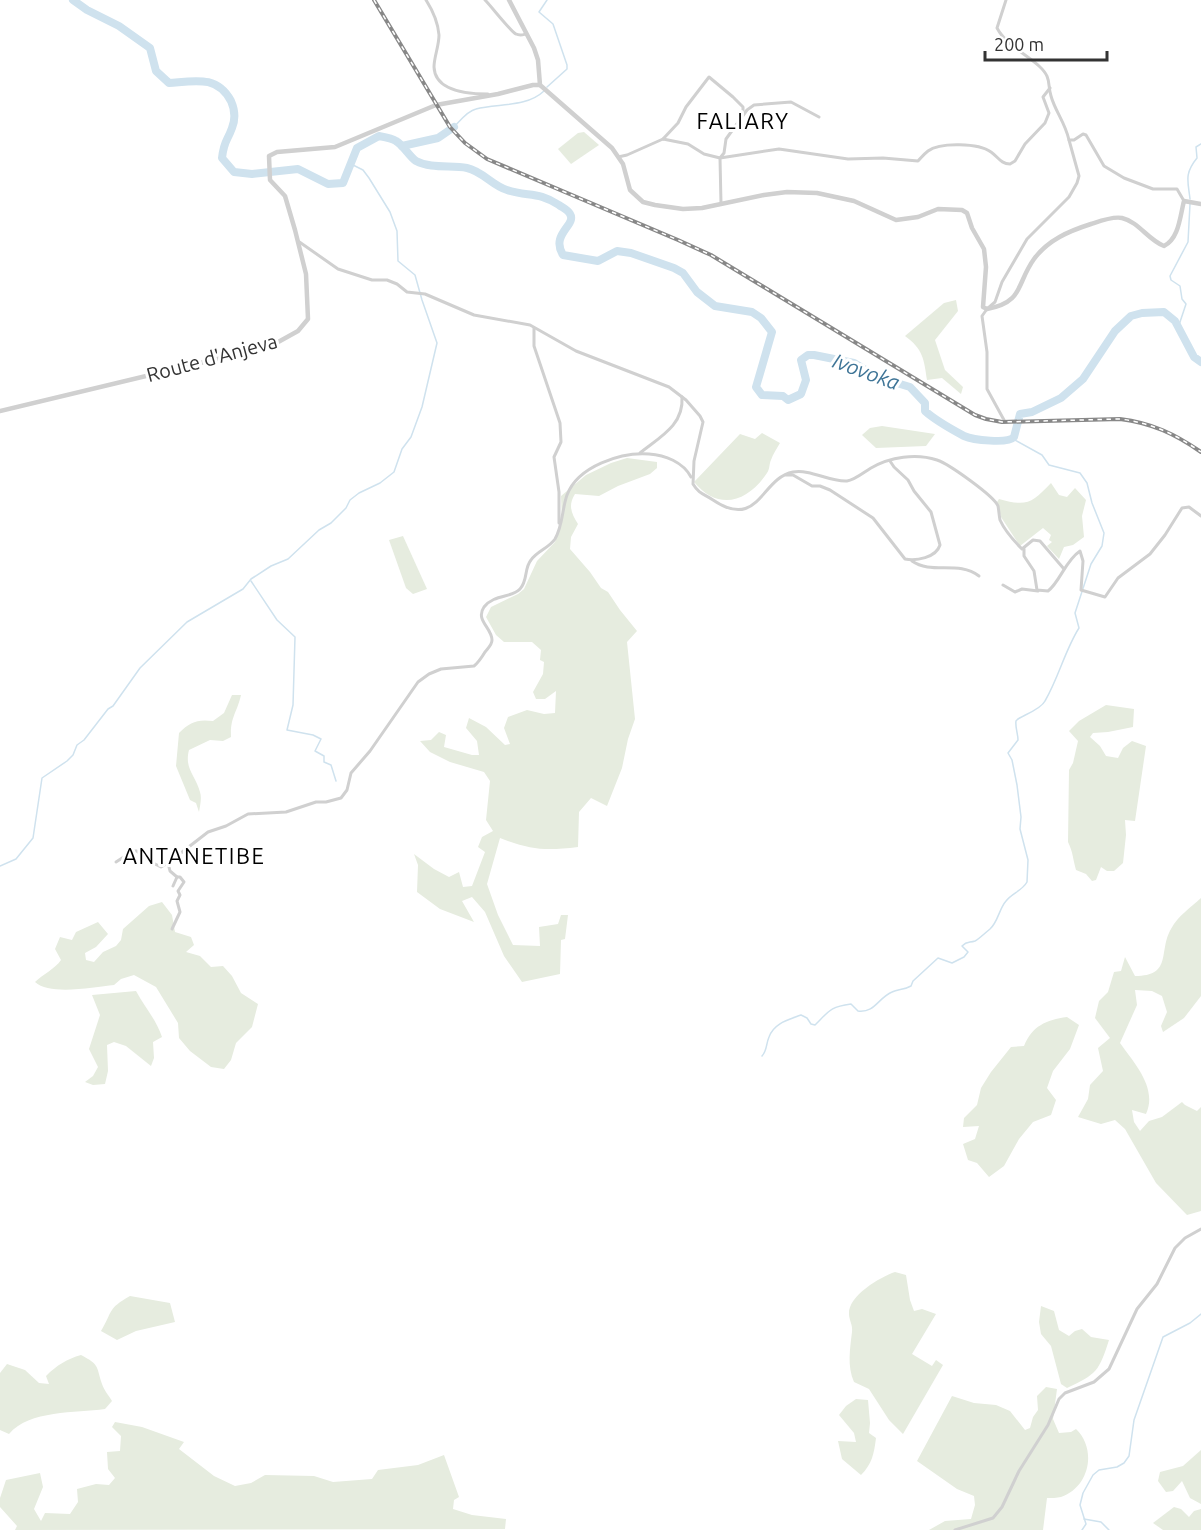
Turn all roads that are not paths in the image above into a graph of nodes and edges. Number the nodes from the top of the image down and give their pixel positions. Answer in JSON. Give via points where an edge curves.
{"nodes":[{"id":1,"x":426,"y":0,"type":"edge"},
{"id":2,"x":485,"y":0,"type":"edge"},
{"id":3,"x":508,"y":0,"type":"edge"},
{"id":4,"x":1006,"y":0,"type":"edge"},
{"id":5,"x":526,"y":34,"type":"junction"},
{"id":6,"x":538,"y":74,"type":"junction"},
{"id":7,"x":526,"y":86,"type":"junction"},
{"id":8,"x":541,"y":86,"type":"junction"},
{"id":9,"x":1050,"y":88,"type":"junction"},
{"id":10,"x":498,"y":94,"type":"junction"},
{"id":11,"x":743,"y":115,"type":"junction"},
{"id":12,"x":819,"y":117,"type":"dead end"},
{"id":13,"x":663,"y":139,"type":"junction"},
{"id":14,"x":1069,"y":140,"type":"junction"},
{"id":15,"x":618,"y":157,"type":"junction"},
{"id":16,"x":720,"y":158,"type":"junction"},
{"id":17,"x":1185,"y":201,"type":"junction"},
{"id":18,"x":1201,"y":204,"type":"edge"},
{"id":19,"x":721,"y":205,"type":"junction"},
{"id":20,"x":298,"y":240,"type":"junction"},
{"id":21,"x":987,"y":309,"type":"junction"},
{"id":22,"x":534,"y":328,"type":"junction"},
{"id":23,"x":682,"y":396,"type":"junction"},
{"id":24,"x":0,"y":411,"type":"edge"},
{"id":25,"x":1004,"y":420,"type":"dead end"},
{"id":26,"x":639,"y":454,"type":"junction"},
{"id":27,"x":890,"y":460,"type":"junction"},
{"id":28,"x":785,"y":475,"type":"junction"},
{"id":29,"x":692,"y":479,"type":"junction"},
{"id":30,"x":1201,"y":516,"type":"edge"},
{"id":31,"x":560,"y":527,"type":"junction"},
{"id":32,"x":1024,"y":549,"type":"junction"},
{"id":33,"x":912,"y":561,"type":"junction"},
{"id":34,"x":1064,"y":569,"type":"junction"},
{"id":35,"x":979,"y":576,"type":"dead end"},
{"id":36,"x":1003,"y":585,"type":"dead end"},
{"id":37,"x":1040,"y":591,"type":"junction"},
{"id":38,"x":116,"y":862,"type":"dead end"},
{"id":39,"x":168,"y":863,"type":"junction"},
{"id":40,"x":177,"y":877,"type":"junction"},
{"id":41,"x":172,"y":886,"type":"dead end"},
{"id":42,"x":172,"y":929,"type":"dead end"},
{"id":43,"x":1201,"y":1229,"type":"edge"},
{"id":44,"x":955,"y":1530,"type":"edge"}],
"edges":[{"from":1,"to":10,"type":"street","via":[[436,16],[439,35],[434,68],[440,81],[458,92]]},
{"from":2,"to":5,"type":"street","via":[[513,33]]},
{"from":3,"to":5,"type":"street"},
{"from":4,"to":9,"type":"street","via":[[998,22],[1001,35],[1039,66],[1050,79]]},
{"from":5,"to":6,"type":"street","via":[[538,60]]},
{"from":6,"to":7,"type":"street"},
{"from":6,"to":8,"type":"street"},
{"from":7,"to":8,"type":"street"},
{"from":7,"to":10,"type":"street"},
{"from":8,"to":15,"type":"street","via":[[604,140]]},
{"from":9,"to":14,"type":"street"},
{"from":9,"to":16,"type":"street","via":[[1043,98],[1048,113],[1045,123],[1010,164],[1004,164],[984,148],[963,144],[928,150],[918,161],[848,159],[779,149]]},
{"from":10,"to":20,"type":"street","name":"Route d'Anjeva","via":[[436,105],[334,147],[269,156],[270,180],[285,196]]},
{"from":11,"to":12,"type":"street","via":[[754,105],[791,102]]},
{"from":11,"to":13,"type":"street","via":[[738,101],[709,77]]},
{"from":11,"to":16,"type":"street","via":[[726,139]]},
{"from":13,"to":15,"type":"street"},
{"from":13,"to":16,"type":"street","via":[[688,144]]},
{"from":14,"to":17,"type":"street","via":[[1086,135],[1104,166],[1143,186],[1177,189]]},
{"from":14,"to":21,"type":"street","via":[[1079,176],[1077,183],[1069,197],[1027,239],[1002,282],[996,302]]},
{"from":15,"to":19,"type":"street","via":[[630,190],[643,202],[683,209]]},
{"from":16,"to":19,"type":"street"},
{"from":17,"to":18,"type":"street"},
{"from":17,"to":21,"type":"street","via":[[1174,237],[1164,246],[1153,242],[1131,221],[1120,218],[1064,233],[1032,262],[1011,300]]},
{"from":19,"to":21,"type":"street","via":[[776,194],[817,193],[854,201],[896,220],[938,209],[962,210],[984,249],[982,299]]},
{"from":20,"to":22,"type":"street","via":[[338,269],[372,280],[387,280],[407,292],[425,294],[474,315]]},
{"from":20,"to":24,"type":"street","name":"Route d'Anjeva","via":[[306,274],[308,319],[298,331],[271,346]]},
{"from":21,"to":25,"type":"street","via":[[982,316],[987,389]]},
{"from":22,"to":23,"type":"street","via":[[563,345],[669,387]]},
{"from":22,"to":31,"type":"street","via":[[534,346],[560,423],[561,442],[555,457]]},
{"from":23,"to":26,"type":"street","via":[[683,407],[677,422]]},
{"from":23,"to":29,"type":"street","via":[[703,422]]},
{"from":26,"to":29,"type":"street","via":[[671,459],[687,470]]},
{"from":26,"to":31,"type":"street","via":[[608,461],[580,477],[568,492]]},
{"from":27,"to":28,"type":"street","via":[[848,481],[801,471]]},
{"from":27,"to":32,"type":"street","via":[[935,459],[954,468],[993,499],[1000,521]]},
{"from":27,"to":33,"type":"street","via":[[932,512],[937,530],[939,550]]},
{"from":28,"to":29,"type":"street","via":[[759,500],[743,509],[723,507],[701,495]]},
{"from":28,"to":33,"type":"street","via":[[830,490],[873,518],[901,556]]},
{"from":30,"to":34,"type":"street","via":[[1189,507],[1182,508],[1150,554],[1118,578],[1105,597],[1081,590],[1081,552]]},
{"from":31,"to":39,"type":"street","via":[[550,546],[531,560],[521,589],[485,605],[482,619],[492,644],[477,664],[435,671],[418,682],[351,773],[348,790],[341,798],[286,812],[248,814],[208,832]]},
{"from":32,"to":34,"type":"street","via":[[1033,540],[1040,542]]},
{"from":32,"to":37,"type":"street"},
{"from":33,"to":35,"type":"street","via":[[921,567],[963,568]]},
{"from":34,"to":37,"type":"street","via":[[1052,588]]},
{"from":36,"to":37,"type":"street","via":[[1015,592]]},
{"from":38,"to":39,"type":"street","via":[[137,851],[160,867]]},
{"from":39,"to":40,"type":"street"},
{"from":40,"to":41,"type":"street"},
{"from":40,"to":42,"type":"street","via":[[184,882],[178,892],[180,912]]},
{"from":43,"to":44,"type":"street","via":[[1175,1248],[1157,1284],[1132,1319],[1109,1370],[1059,1399],[1002,1507],[993,1518]]}]}
